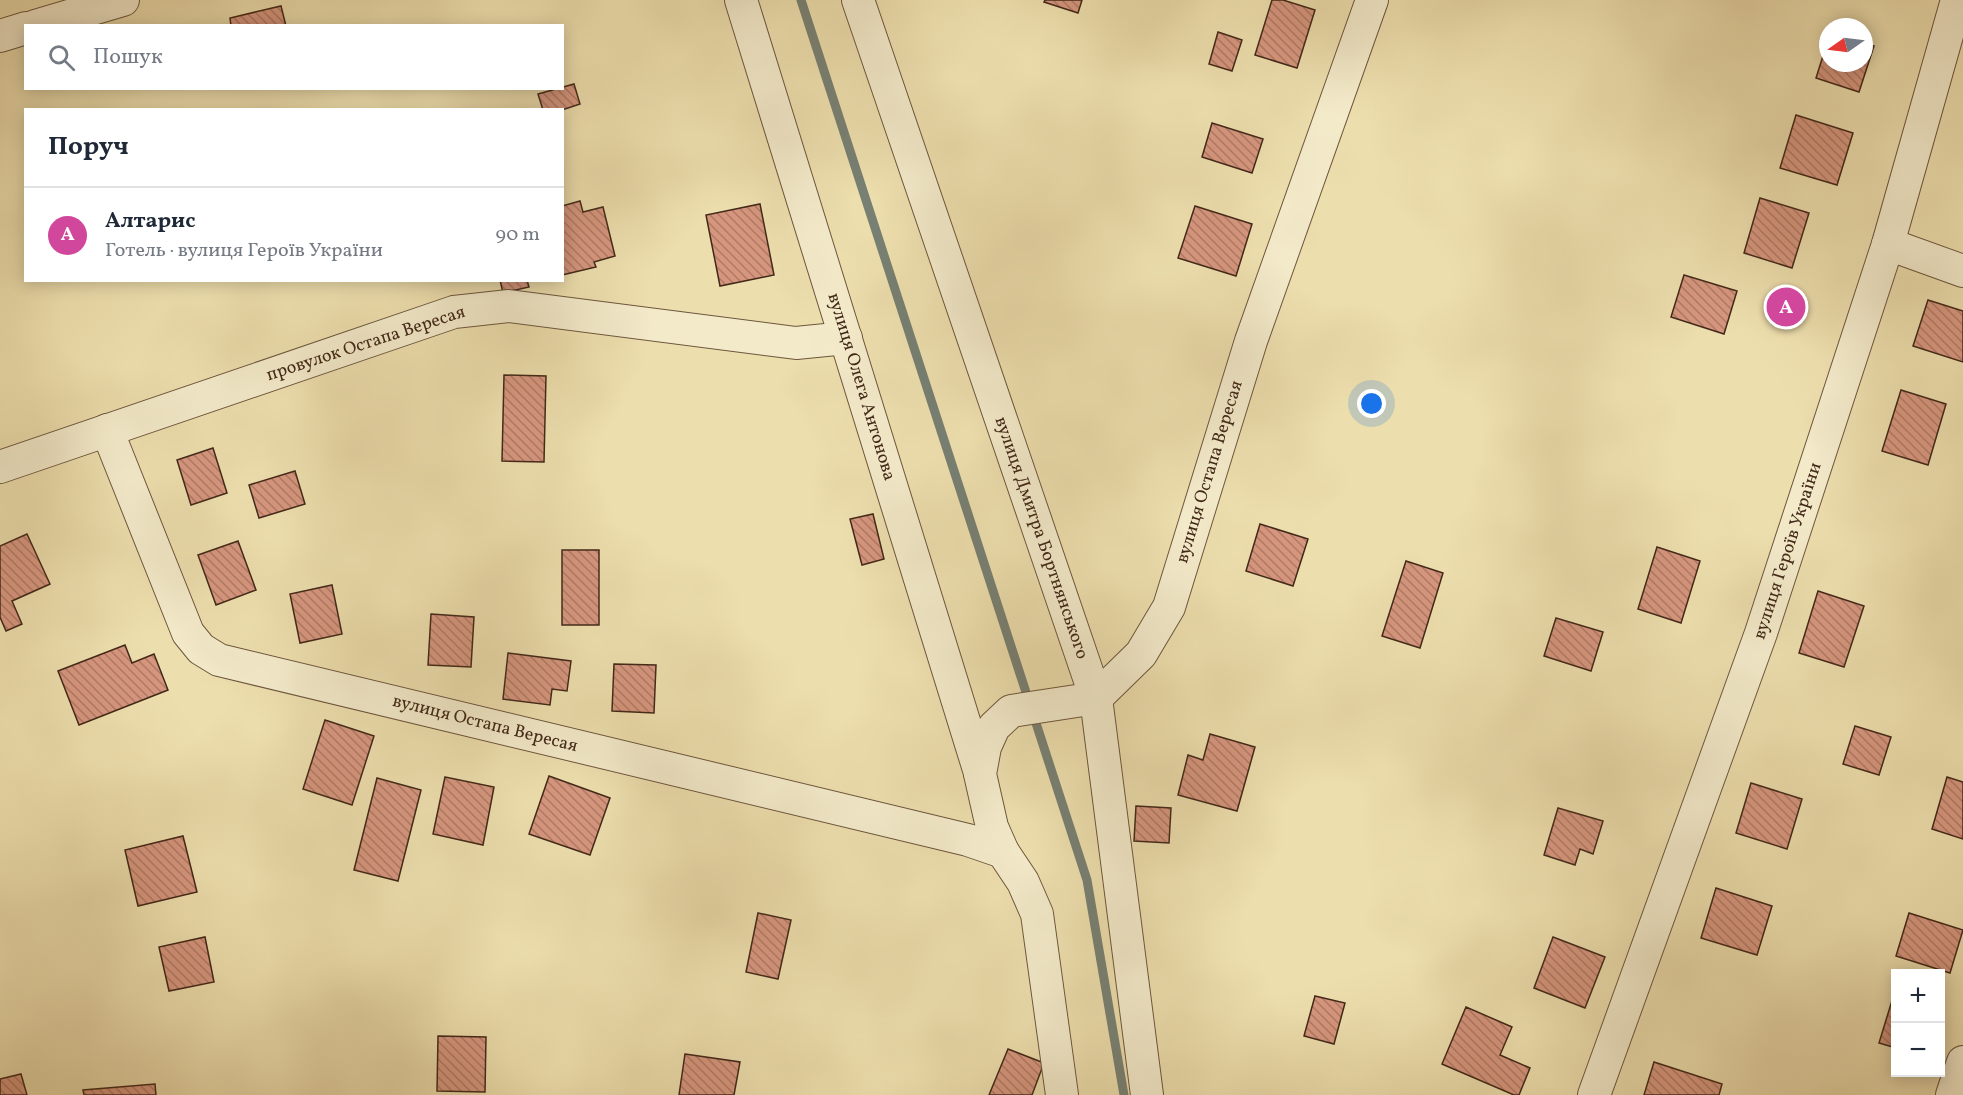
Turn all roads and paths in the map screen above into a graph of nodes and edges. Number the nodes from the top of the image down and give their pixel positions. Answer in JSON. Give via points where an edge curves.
{"nodes":[{"id":1,"x":123,"y":0,"type":"edge"},
{"id":2,"x":741,"y":0,"type":"edge"},
{"id":3,"x":858,"y":0,"type":"edge"},
{"id":4,"x":1372,"y":0,"type":"edge"},
{"id":5,"x":1958,"y":0,"type":"edge"},
{"id":6,"x":42,"y":24,"type":"edge"},
{"id":7,"x":24,"y":29,"type":"edge"},
{"id":8,"x":0,"y":36,"type":"edge"},
{"id":9,"x":1888,"y":244,"type":"junction"},
{"id":10,"x":1963,"y":271,"type":"edge"},
{"id":11,"x":846,"y":338,"type":"junction"},
{"id":12,"x":107,"y":430,"type":"junction"},
{"id":13,"x":0,"y":467,"type":"edge"},
{"id":14,"x":1096,"y":698,"type":"junction"},
{"id":15,"x":980,"y":774,"type":"junction"},
{"id":16,"x":1003,"y":852,"type":"junction"},
{"id":17,"x":1963,"y":1062,"type":"edge"},
{"id":18,"x":1062,"y":1095,"type":"edge"},
{"id":19,"x":1147,"y":1095,"type":"edge"},
{"id":20,"x":1594,"y":1095,"type":"edge"},
{"id":21,"x":1952,"y":1095,"type":"edge"}],
"edges":[{"from":1,"to":6,"type":"street"},
{"from":2,"to":11,"type":"street","name":"вулиця Олега Антонова"},
{"from":3,"to":14,"type":"street","name":"вулиця Дмитра Бортнянського"},
{"from":4,"to":14,"type":"street","name":"вулиця Остапа Вересая","via":[[1251,341],[1169,607],[1141,654]]},
{"from":5,"to":9,"type":"street","name":"вулиця Героїв України"},
{"from":7,"to":8,"type":"street"},
{"from":9,"to":10,"type":"street"},
{"from":9,"to":20,"type":"street","name":"вулиця Героїв України","via":[[1761,633]]},
{"from":11,"to":12,"type":"street","name":"провулок Остапа Вересая","via":[[796,343],[509,306],[454,312]]},
{"from":11,"to":15,"type":"street","name":"вулиця Олега Антонова"},
{"from":12,"to":13,"type":"street","name":"провулок Остапа Вересая"},
{"from":12,"to":16,"type":"street","name":"вулиця Остапа Вересая","via":[[188,633],[201,649],[219,660],[968,840]]},
{"from":14,"to":15,"type":"street","via":[[1011,711],[994,727]]},
{"from":14,"to":19,"type":"street","name":"вулиця Дмитра Бортнянського"},
{"from":15,"to":16,"type":"street","via":[[992,827]]},
{"from":16,"to":18,"type":"street","via":[[1023,882],[1037,914]]},
{"from":17,"to":21,"type":"street"}]}
